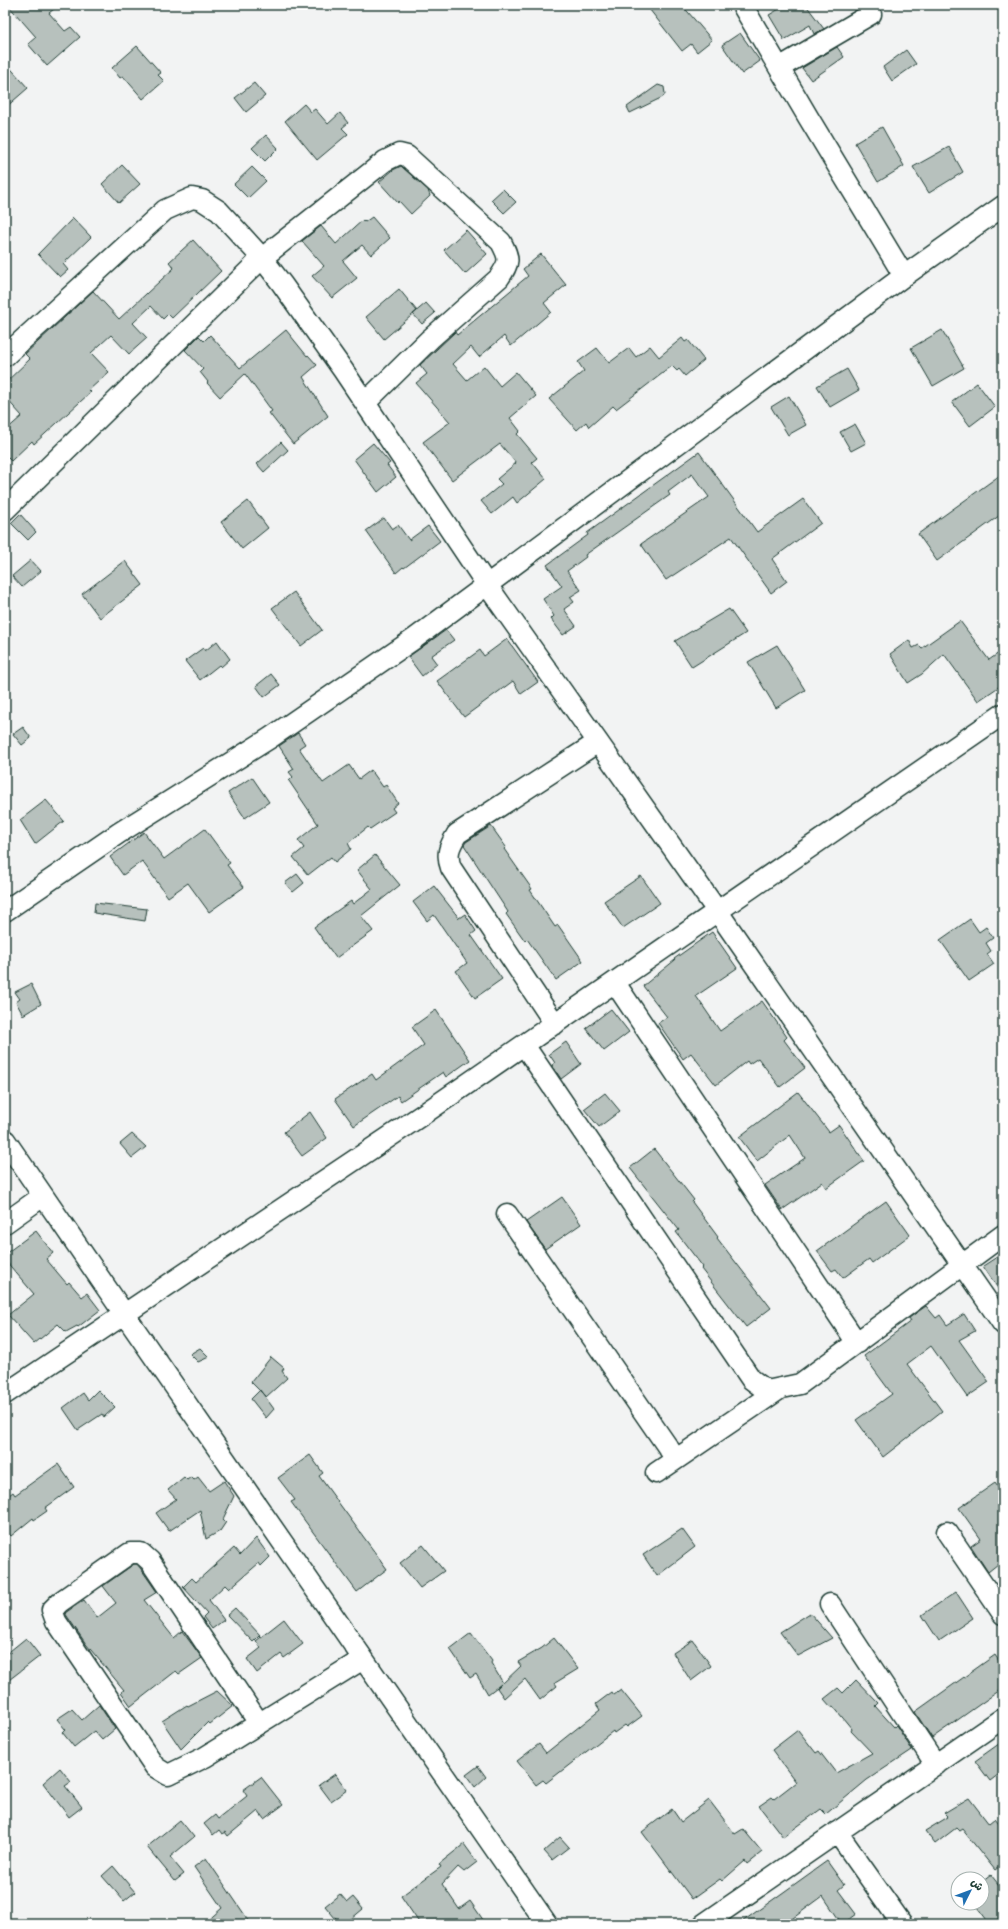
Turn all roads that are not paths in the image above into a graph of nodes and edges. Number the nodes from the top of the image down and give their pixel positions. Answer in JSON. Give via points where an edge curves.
{"nodes":[{"id":1,"x":742,"y":5,"type":"edge"},
{"id":2,"x":871,"y":14,"type":"dead end"},
{"id":3,"x":779,"y":68,"type":"junction"},
{"id":4,"x":1003,"y":206,"type":"edge"},
{"id":5,"x":262,"y":258,"type":"junction"},
{"id":6,"x":904,"y":276,"type":"junction"},
{"id":7,"x":5,"y":356,"type":"edge"},
{"id":8,"x":365,"y":403,"type":"junction"},
{"id":9,"x":5,"y":510,"type":"edge"},
{"id":10,"x":487,"y":585,"type":"junction"},
{"id":11,"x":1003,"y":714,"type":"edge"},
{"id":12,"x":598,"y":742,"type":"junction"},
{"id":13,"x":5,"y":911,"type":"edge"},
{"id":14,"x":718,"y":912,"type":"junction"},
{"id":15,"x":614,"y":983,"type":"junction"},
{"id":16,"x":555,"y":1024,"type":"junction"},
{"id":17,"x":524,"y":1045,"type":"junction"},
{"id":18,"x":5,"y":1140,"type":"edge"},
{"id":19,"x":43,"y":1196,"type":"junction"},
{"id":20,"x":507,"y":1214,"type":"dead end"},
{"id":21,"x":5,"y":1223,"type":"edge"},
{"id":22,"x":1003,"y":1235,"type":"edge"},
{"id":23,"x":962,"y":1264,"type":"junction"},
{"id":24,"x":125,"y":1316,"type":"junction"},
{"id":25,"x":1003,"y":1324,"type":"edge"},
{"id":26,"x":857,"y":1343,"type":"junction"},
{"id":27,"x":781,"y":1388,"type":"junction"},
{"id":28,"x":5,"y":1394,"type":"edge"},
{"id":29,"x":676,"y":1459,"type":"junction"},
{"id":30,"x":656,"y":1473,"type":"dead end"},
{"id":31,"x":947,"y":1532,"type":"dead end"},
{"id":32,"x":830,"y":1604,"type":"dead end"},
{"id":33,"x":1003,"y":1614,"type":"edge"},
{"id":34,"x":363,"y":1659,"type":"junction"},
{"id":35,"x":1003,"y":1718,"type":"edge"},
{"id":36,"x":258,"y":1723,"type":"junction"},
{"id":37,"x":936,"y":1765,"type":"junction"},
{"id":38,"x":837,"y":1832,"type":"junction"},
{"id":39,"x":548,"y":1924,"type":"edge"},
{"id":40,"x":704,"y":1924,"type":"edge"},
{"id":41,"x":902,"y":1924,"type":"edge"}],
"edges":[{"from":1,"to":3,"type":"street"},
{"from":2,"to":3,"type":"street"},
{"from":3,"to":6,"type":"street"},
{"from":4,"to":6,"type":"street"},
{"from":5,"to":7,"type":"street","via":[[218,211],[202,200],[192,198],[164,210]]},
{"from":5,"to":8,"type":"street"},
{"from":5,"to":8,"type":"street","via":[[385,161],[399,154],[407,156],[501,242],[508,255],[507,266],[499,278],[430,339]]},
{"from":5,"to":9,"type":"street"},
{"from":6,"to":10,"type":"street"},
{"from":8,"to":10,"type":"street"},
{"from":10,"to":12,"type":"street"},
{"from":10,"to":13,"type":"street","via":[[414,639],[270,738],[119,833]]},
{"from":11,"to":14,"type":"street"},
{"from":12,"to":14,"type":"street"},
{"from":12,"to":16,"type":"street","via":[[457,834],[449,847],[447,858],[451,868]]},
{"from":14,"to":15,"type":"street"},
{"from":14,"to":23,"type":"street"},
{"from":15,"to":16,"type":"street"},
{"from":15,"to":26,"type":"street"},
{"from":16,"to":17,"type":"street"},
{"from":17,"to":24,"type":"street"},
{"from":17,"to":27,"type":"street","via":[[751,1379],[767,1391]]},
{"from":18,"to":19,"type":"street"},
{"from":19,"to":21,"type":"street"},
{"from":19,"to":24,"type":"street"},
{"from":20,"to":29,"type":"street"},
{"from":22,"to":23,"type":"street"},
{"from":23,"to":25,"type":"street"},
{"from":23,"to":26,"type":"street"},
{"from":24,"to":28,"type":"street"},
{"from":24,"to":34,"type":"street"},
{"from":26,"to":27,"type":"street","via":[[800,1384]]},
{"from":27,"to":29,"type":"street"},
{"from":29,"to":30,"type":"street"},
{"from":31,"to":33,"type":"street"},
{"from":32,"to":37,"type":"street"},
{"from":34,"to":36,"type":"street"},
{"from":34,"to":39,"type":"street"},
{"from":35,"to":37,"type":"street"},
{"from":36,"to":36,"type":"street","via":[[205,1757],[168,1775],[155,1767],[56,1620],[52,1610],[130,1554],[141,1553],[150,1561]]},
{"from":37,"to":38,"type":"street"},
{"from":38,"to":40,"type":"street"},
{"from":38,"to":41,"type":"street"}]}
